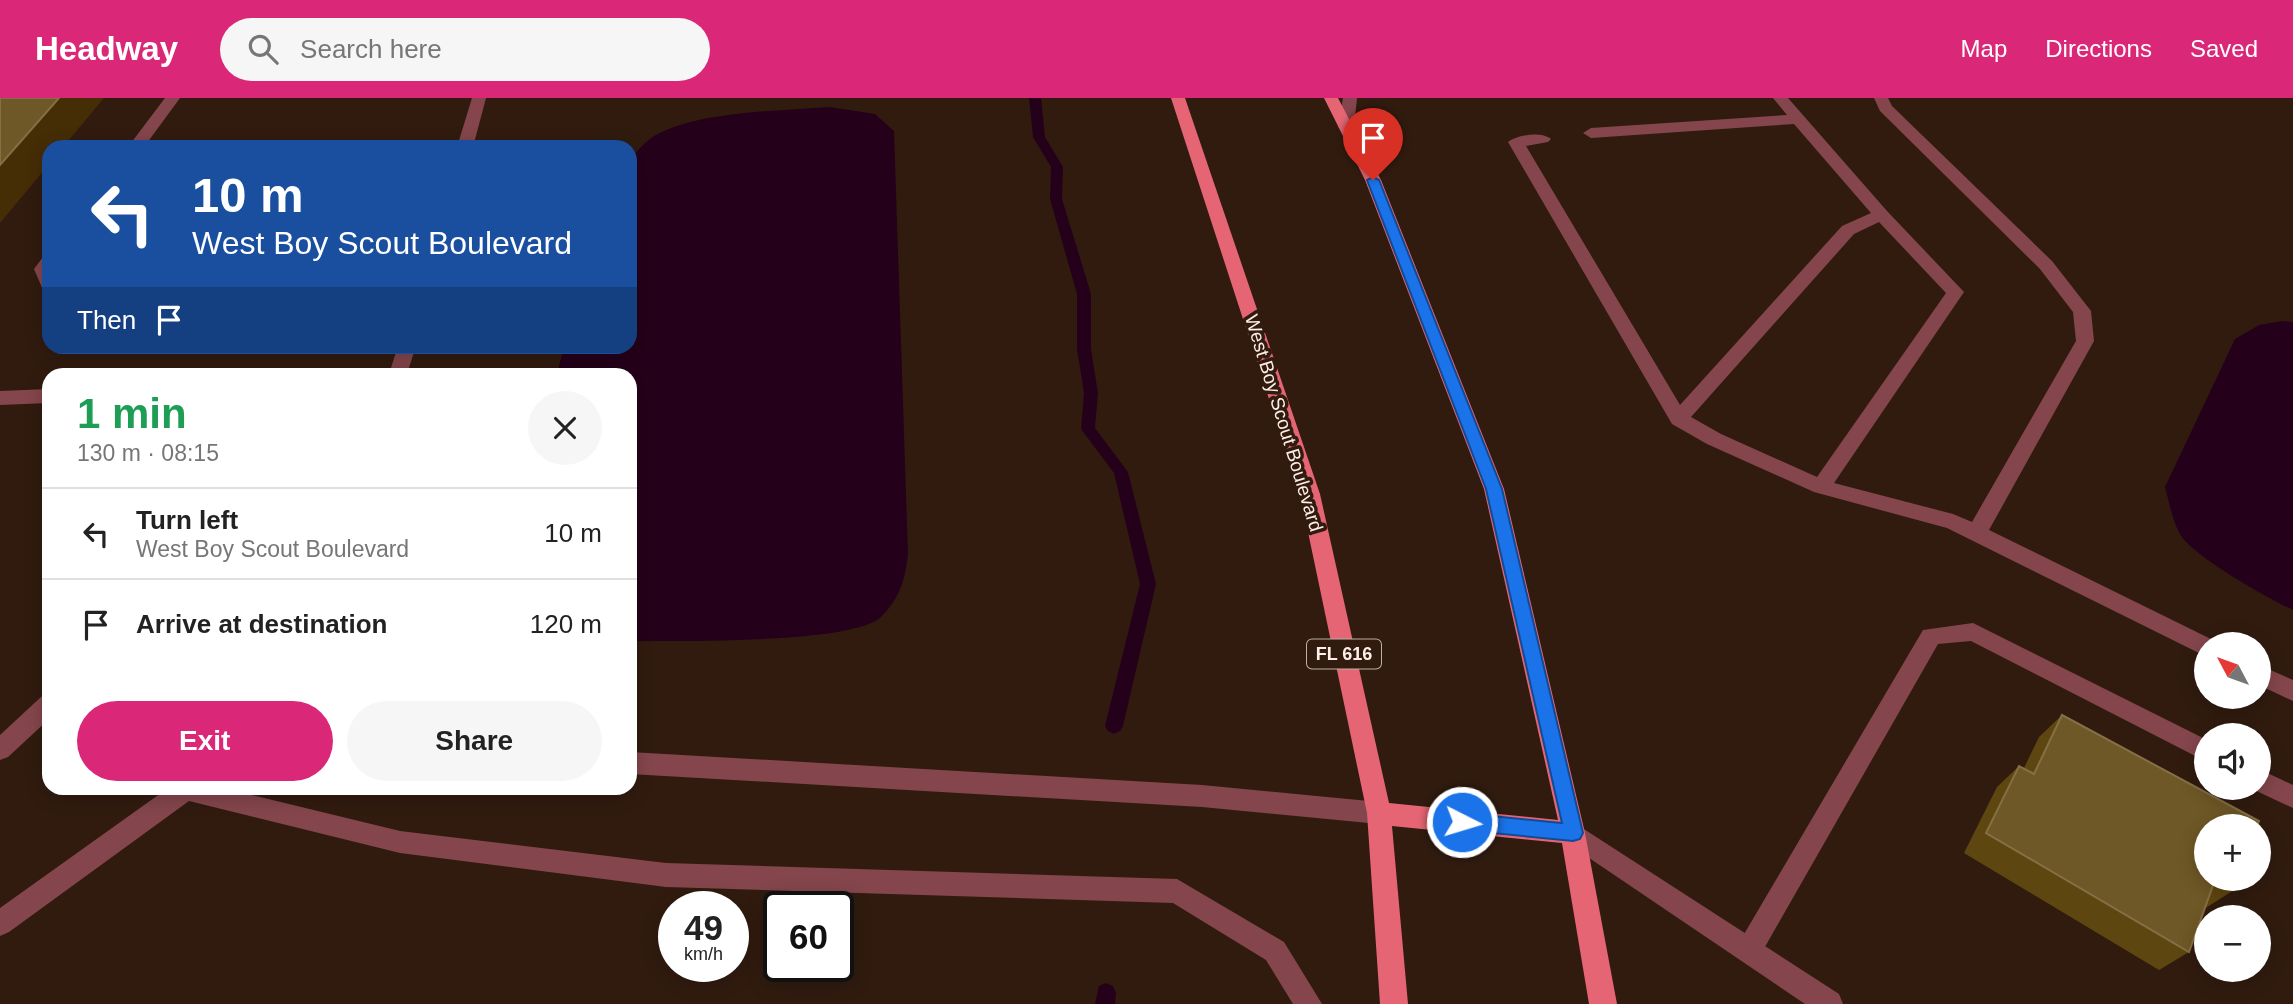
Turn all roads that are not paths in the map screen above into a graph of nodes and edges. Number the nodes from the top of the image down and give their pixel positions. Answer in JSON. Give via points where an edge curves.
{"nodes":[{"id":1,"x":173,"y":98,"type":"edge"},
{"id":2,"x":479,"y":98,"type":"edge"},
{"id":3,"x":1178,"y":98,"type":"edge"},
{"id":4,"x":1331,"y":98,"type":"edge"},
{"id":5,"x":1350,"y":98,"type":"edge"},
{"id":6,"x":1780,"y":98,"type":"edge"},
{"id":7,"x":1881,"y":98,"type":"edge"},
{"id":8,"x":1798,"y":119,"type":"junction"},
{"id":9,"x":1346,"y":127,"type":"junction"},
{"id":10,"x":1591,"y":133,"type":"dead end"},
{"id":11,"x":1543,"y":139,"type":"dead end"},
{"id":12,"x":141,"y":140,"type":"edge"},
{"id":13,"x":467,"y":140,"type":"edge"},
{"id":14,"x":1881,"y":215,"type":"junction"},
{"id":15,"x":42,"y":397,"type":"edge"},
{"id":16,"x":0,"y":398,"type":"edge"},
{"id":17,"x":1679,"y":419,"type":"junction"},
{"id":18,"x":1821,"y":487,"type":"junction"},
{"id":19,"x":1977,"y":533,"type":"junction"},
{"id":20,"x":2194,"y":642,"type":"edge"},
{"id":21,"x":2272,"y":680,"type":"edge"},
{"id":22,"x":2293,"y":691,"type":"edge"},
{"id":23,"x":42,"y":711,"type":"edge"},
{"id":24,"x":2194,"y":745,"type":"edge"},
{"id":25,"x":0,"y":750,"type":"edge"},
{"id":26,"x":637,"y":763,"type":"edge"},
{"id":27,"x":2271,"y":785,"type":"edge"},
{"id":28,"x":176,"y":795,"type":"edge"},
{"id":29,"x":214,"y":795,"type":"edge"},
{"id":30,"x":2293,"y":797,"type":"edge"},
{"id":31,"x":1378,"y":813,"type":"junction"},
{"id":32,"x":1573,"y":833,"type":"junction"},
{"id":33,"x":0,"y":923,"type":"edge"},
{"id":34,"x":1749,"y":950,"type":"junction"},
{"id":35,"x":1308,"y":1004,"type":"edge"},
{"id":36,"x":1394,"y":1004,"type":"edge"},
{"id":37,"x":1603,"y":1004,"type":"edge"},
{"id":38,"x":1829,"y":1004,"type":"edge"}],
"edges":[{"from":1,"to":12,"type":"street"},
{"from":2,"to":13,"type":"street"},
{"from":3,"to":31,"type":"main road","name":"West Boy Scout Boulevard","number":"FL 616","via":[[1310,494]]},
{"from":4,"to":9,"type":"main road"},
{"from":5,"to":9,"type":"street"},
{"from":6,"to":8,"type":"street"},
{"from":7,"to":19,"type":"street","via":[[1885,108],[2046,265],[2082,311],[2085,341]]},
{"from":8,"to":10,"type":"street"},
{"from":8,"to":14,"type":"street"},
{"from":9,"to":32,"type":"main road","via":[[1373,180],[1494,489]]},
{"from":11,"to":17,"type":"street","via":[[1516,142]]},
{"from":14,"to":17,"type":"street","via":[[1848,230]]},
{"from":14,"to":18,"type":"street","via":[[1955,292]]},
{"from":15,"to":16,"type":"street"},
{"from":17,"to":18,"type":"street"},
{"from":18,"to":19,"type":"street","via":[[1953,522]]},
{"from":19,"to":20,"type":"street"},
{"from":21,"to":22,"type":"street"},
{"from":23,"to":25,"type":"street"},
{"from":24,"to":34,"type":"street","via":[[1973,632],[1931,636]]},
{"from":26,"to":31,"type":"street","via":[[1202,796]]},
{"from":27,"to":30,"type":"street"},
{"from":28,"to":33,"type":"street"},
{"from":29,"to":35,"type":"street","via":[[400,842],[666,875],[1177,891],[1275,951]]},
{"from":31,"to":32,"type":"main road"},
{"from":31,"to":36,"type":"main road","name":"West Boy Scout Boulevard","number":"FL 616"},
{"from":32,"to":34,"type":"street"},
{"from":32,"to":37,"type":"main road"},
{"from":34,"to":38,"type":"street"}]}
